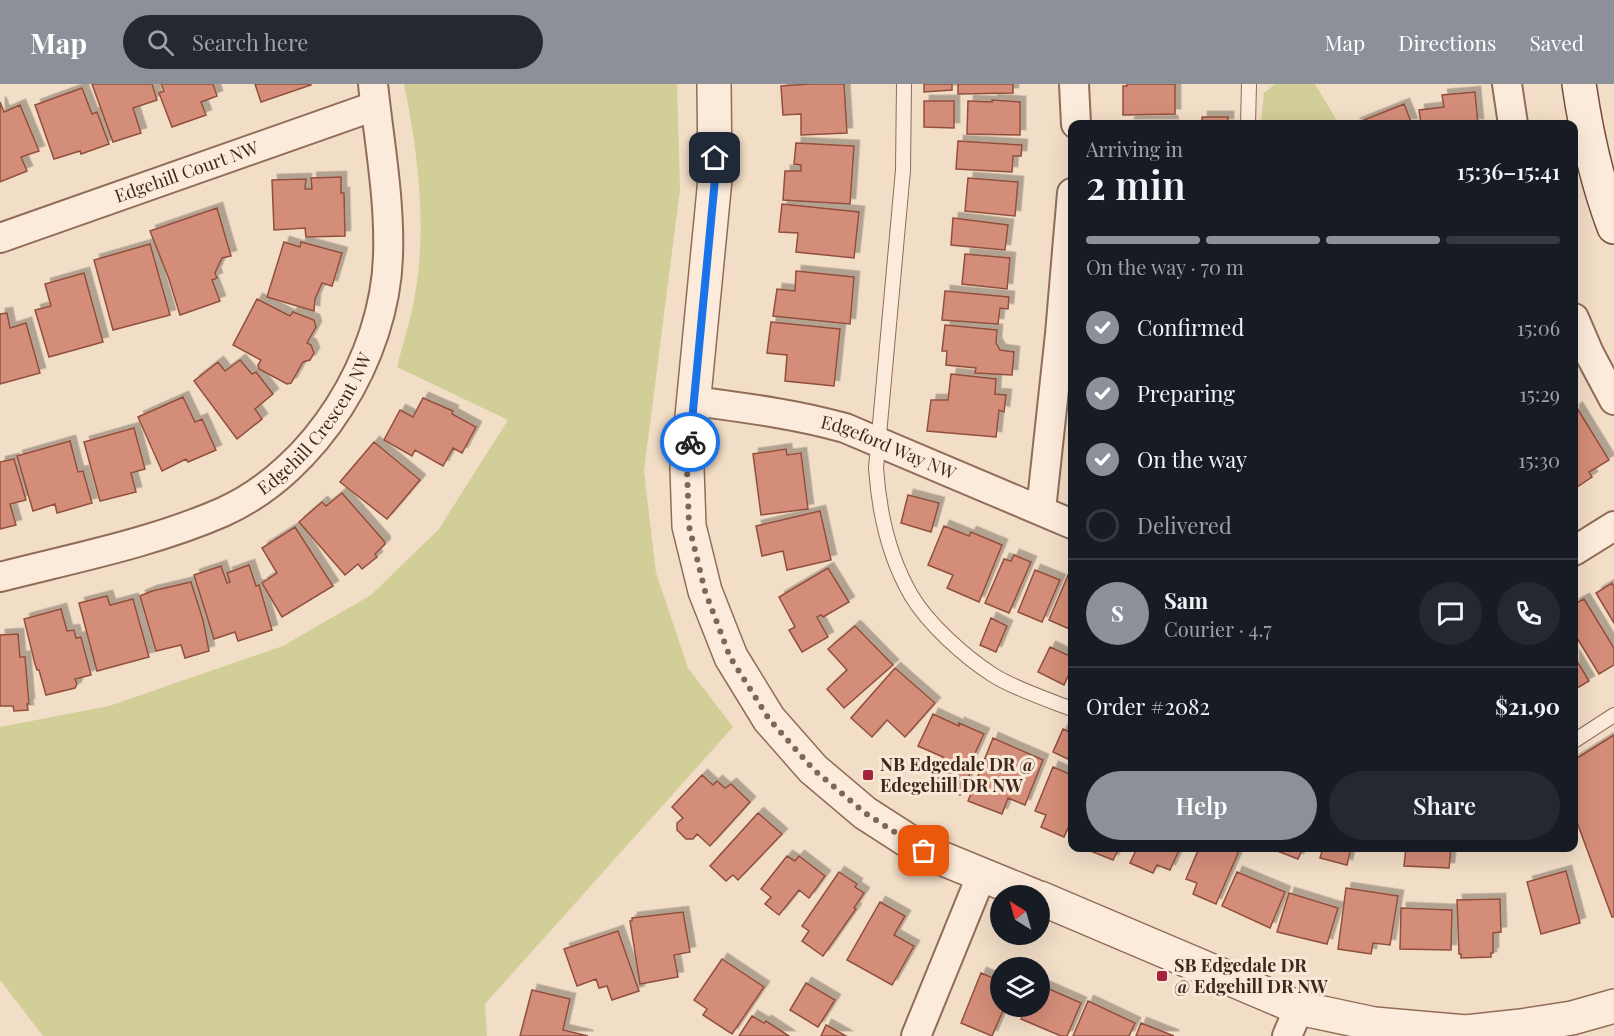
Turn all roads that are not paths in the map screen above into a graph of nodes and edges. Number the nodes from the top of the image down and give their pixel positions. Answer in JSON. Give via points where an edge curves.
{"nodes":[{"id":1,"x":714,"y":84,"type":"edge"},
{"id":2,"x":904,"y":84,"type":"edge"},
{"id":3,"x":1074,"y":84,"type":"edge"},
{"id":4,"x":1249,"y":84,"type":"edge"},
{"id":5,"x":1507,"y":84,"type":"edge"},
{"id":6,"x":1579,"y":84,"type":"edge"},
{"id":7,"x":374,"y":95,"type":"edge"},
{"id":8,"x":1076,"y":120,"type":"edge"},
{"id":9,"x":1248,"y":120,"type":"edge"},
{"id":10,"x":1513,"y":120,"type":"edge"},
{"id":11,"x":1614,"y":227,"type":"edge"},
{"id":12,"x":0,"y":238,"type":"edge"},
{"id":13,"x":1068,"y":289,"type":"edge"},
{"id":14,"x":1066,"y":336,"type":"edge"},
{"id":15,"x":1578,"y":341,"type":"edge"},
{"id":16,"x":1581,"y":358,"type":"edge"},
{"id":17,"x":1614,"y":400,"type":"edge"},
{"id":18,"x":695,"y":401,"type":"junction"},
{"id":19,"x":878,"y":442,"type":"junction"},
{"id":20,"x":1041,"y":510,"type":"junction"},
{"id":21,"x":1068,"y":522,"type":"edge"},
{"id":22,"x":1614,"y":526,"type":"edge"},
{"id":23,"x":1578,"y":548,"type":"edge"},
{"id":24,"x":0,"y":577,"type":"edge"},
{"id":25,"x":1068,"y":708,"type":"edge"},
{"id":26,"x":1614,"y":715,"type":"edge"},
{"id":27,"x":1578,"y":738,"type":"edge"},
{"id":28,"x":982,"y":874,"type":"junction"},
{"id":29,"x":1008,"y":885,"type":"edge"},
{"id":30,"x":1050,"y":903,"type":"edge"},
{"id":31,"x":1614,"y":1006,"type":"edge"},
{"id":32,"x":1293,"y":1022,"type":"edge"},
{"id":33,"x":916,"y":1036,"type":"edge"}],
"edges":[{"from":1,"to":18,"type":"street","via":[[715,179]]},
{"from":2,"to":19,"type":"lane","via":[[903,170]]},
{"from":3,"to":8,"type":"street"},
{"from":4,"to":9,"type":"lane"},
{"from":5,"to":10,"type":"street"},
{"from":6,"to":11,"type":"street","via":[[1596,168]]},
{"from":7,"to":12,"type":"street","name":"Edgehill Court NW"},
{"from":7,"to":24,"type":"street","name":"Edgehill Crescent NW","via":[[388,230],[385,288],[359,371],[328,423],[288,467],[225,511],[177,531]]},
{"from":13,"to":14,"type":"street"},
{"from":14,"to":20,"type":"street"},
{"from":15,"to":16,"type":"street"},
{"from":16,"to":17,"type":"street"},
{"from":18,"to":19,"type":"street","name":"Edgeford Way NW","via":[[807,417]]},
{"from":18,"to":28,"type":"street","via":[[687,468],[689,526],[705,591],[730,657],[769,719],[830,784],[865,813],[924,851]]},
{"from":19,"to":20,"type":"street","name":"Edgeford Way NW"},
{"from":19,"to":25,"type":"lane","via":[[878,497],[888,542],[911,596],[955,647],[994,676]]},
{"from":20,"to":21,"type":"street","name":"Edgeford Way NW"},
{"from":22,"to":23,"type":"street"},
{"from":26,"to":27,"type":"lane"},
{"from":28,"to":29,"type":"street"},
{"from":28,"to":33,"type":"street"},
{"from":30,"to":32,"type":"street"},
{"from":31,"to":32,"type":"street","via":[[1572,1018],[1466,1032]]}]}
